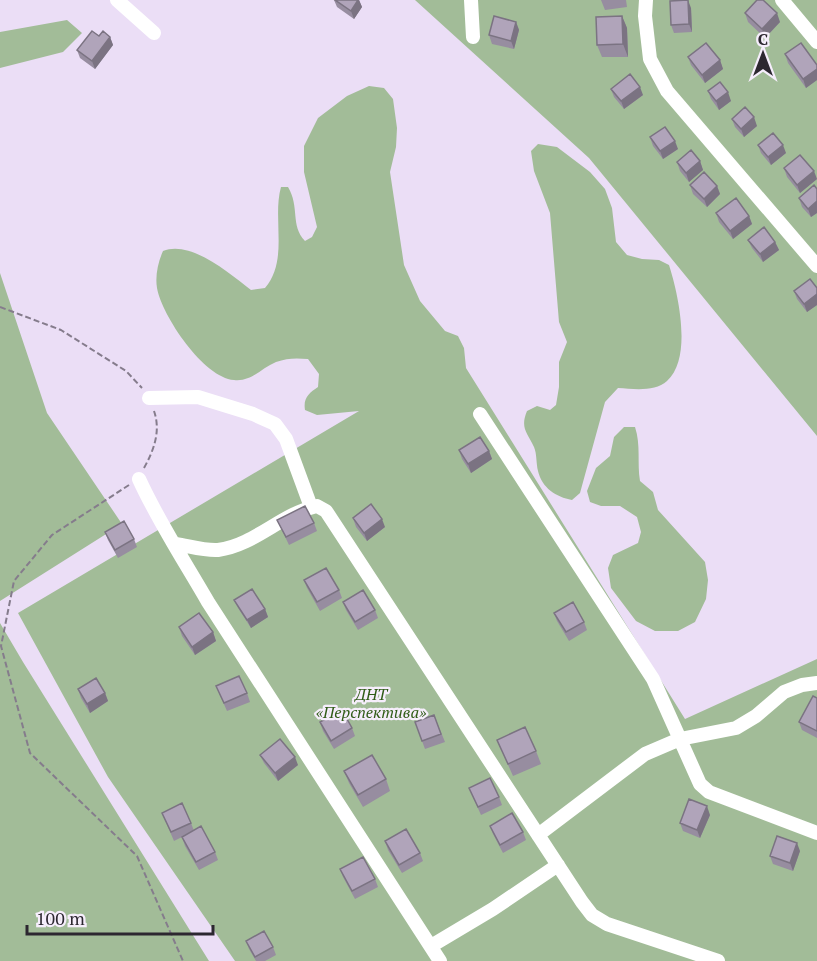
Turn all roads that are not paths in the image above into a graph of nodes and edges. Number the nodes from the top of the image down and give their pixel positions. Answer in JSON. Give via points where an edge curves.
{"nodes":[{"id":1,"x":117,"y":0,"type":"edge"},
{"id":2,"x":471,"y":0,"type":"edge"},
{"id":3,"x":646,"y":0,"type":"edge"},
{"id":4,"x":782,"y":0,"type":"edge"},
{"id":5,"x":154,"y":33,"type":"dead end"},
{"id":6,"x":473,"y":37,"type":"dead end"},
{"id":7,"x":817,"y":42,"type":"edge"},
{"id":8,"x":817,"y":266,"type":"edge"},
{"id":9,"x":149,"y":398,"type":"road end"},
{"id":10,"x":480,"y":414,"type":"dead end"},
{"id":11,"x":139,"y":479,"type":"road end"},
{"id":12,"x":311,"y":507,"type":"junction"},
{"id":13,"x":176,"y":544,"type":"junction"},
{"id":14,"x":817,"y":683,"type":"edge"},
{"id":15,"x":680,"y":739,"type":"junction"},
{"id":16,"x":817,"y":832,"type":"edge"},
{"id":17,"x":538,"y":835,"type":"junction"},
{"id":18,"x":558,"y":865,"type":"junction"},
{"id":19,"x":431,"y":946,"type":"junction"},
{"id":20,"x":440,"y":961,"type":"edge"},
{"id":21,"x":718,"y":961,"type":"edge"}],
"edges":[{"from":1,"to":5,"type":"street"},
{"from":2,"to":6,"type":"street"},
{"from":3,"to":8,"type":"street","via":[[650,59],[668,91]]},
{"from":4,"to":7,"type":"street"},
{"from":9,"to":12,"type":"street","via":[[198,397],[275,424],[286,439]]},
{"from":10,"to":15,"type":"street","via":[[653,679]]},
{"from":11,"to":13,"type":"street"},
{"from":12,"to":13,"type":"street","via":[[299,510],[240,545],[216,550]]},
{"from":12,"to":17,"type":"street","via":[[326,511]]},
{"from":13,"to":19,"type":"street","via":[[208,602]]},
{"from":14,"to":15,"type":"street","via":[[784,692],[736,728]]},
{"from":15,"to":16,"type":"street","via":[[700,784],[709,792]]},
{"from":15,"to":17,"type":"street","via":[[645,754]]},
{"from":17,"to":18,"type":"street"},
{"from":18,"to":19,"type":"street"},
{"from":18,"to":21,"type":"street","via":[[592,915],[607,924]]},
{"from":19,"to":20,"type":"street"}]}
